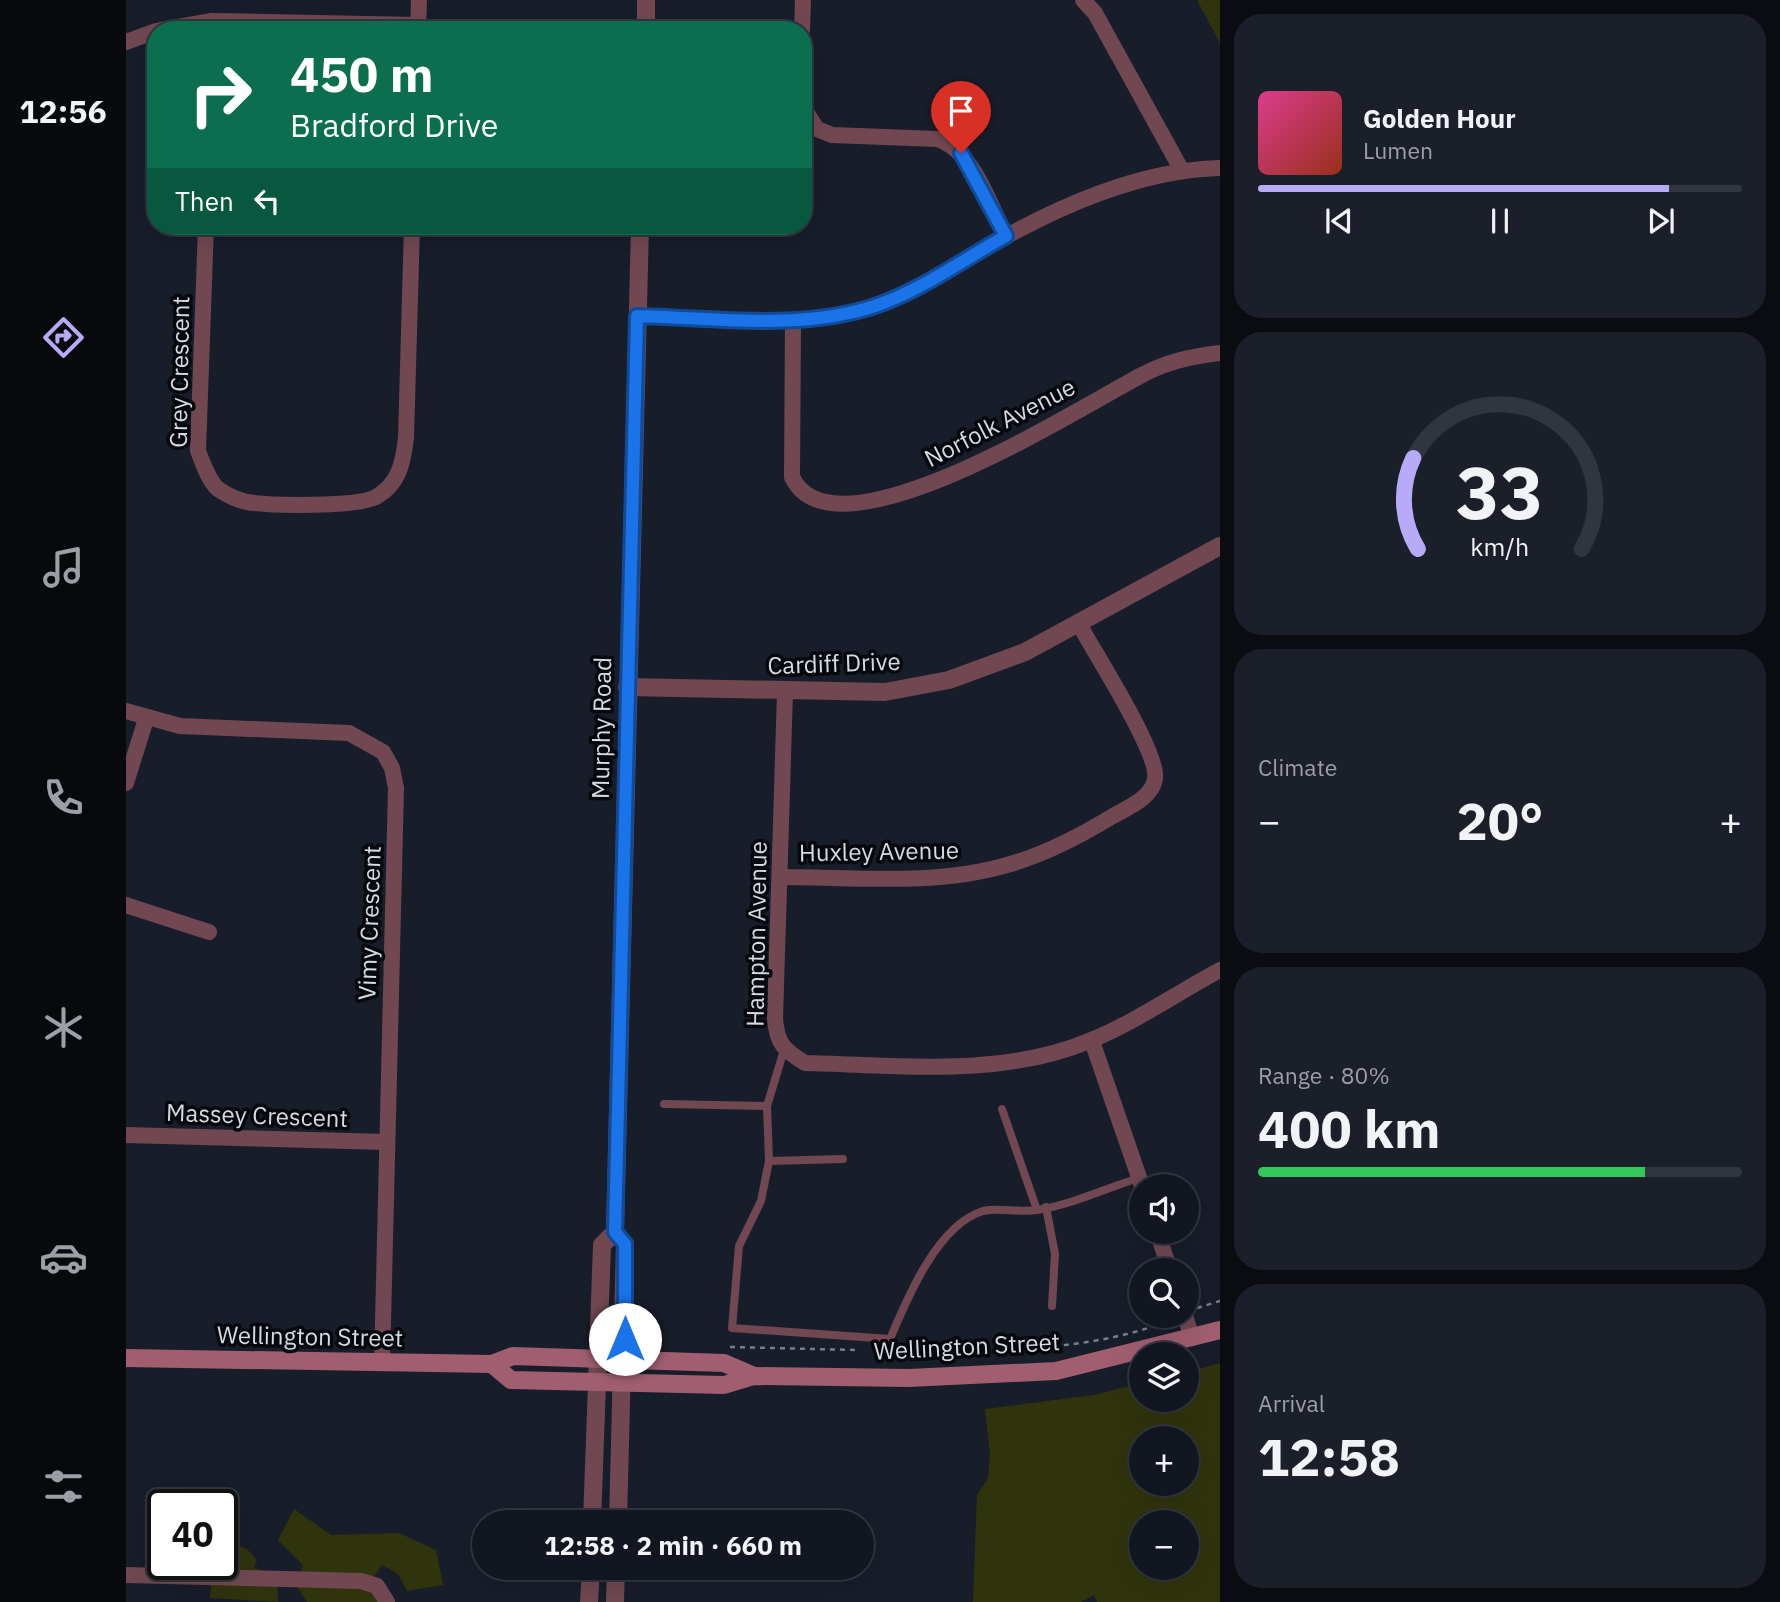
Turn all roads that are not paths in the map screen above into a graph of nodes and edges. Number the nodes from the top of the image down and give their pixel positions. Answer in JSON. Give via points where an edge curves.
{"nodes":[{"id":1,"x":419,"y":0,"type":"edge"},
{"id":2,"x":646,"y":0,"type":"edge"},
{"id":3,"x":803,"y":0,"type":"edge"},
{"id":4,"x":1083,"y":0,"type":"edge"},
{"id":5,"x":418,"y":21,"type":"edge"},
{"id":6,"x":646,"y":21,"type":"edge"},
{"id":7,"x":802,"y":21,"type":"edge"},
{"id":8,"x":147,"y":34,"type":"edge"},
{"id":9,"x":126,"y":42,"type":"edge"},
{"id":10,"x":812,"y":121,"type":"edge"},
{"id":11,"x":1220,"y":168,"type":"edge"},
{"id":12,"x":1181,"y":169,"type":"junction"},
{"id":13,"x":206,"y":235,"type":"edge"},
{"id":14,"x":412,"y":235,"type":"edge"},
{"id":15,"x":640,"y":235,"type":"edge"},
{"id":16,"x":1006,"y":236,"type":"junction"},
{"id":17,"x":637,"y":316,"type":"junction"},
{"id":18,"x":793,"y":320,"type":"junction"},
{"id":19,"x":1220,"y":353,"type":"edge"},
{"id":20,"x":1220,"y":546,"type":"edge"},
{"id":21,"x":1079,"y":624,"type":"junction"},
{"id":22,"x":627,"y":687,"type":"junction"},
{"id":23,"x":785,"y":692,"type":"junction"},
{"id":24,"x":126,"y":711,"type":"edge"},
{"id":25,"x":146,"y":719,"type":"junction"},
{"id":26,"x":126,"y":783,"type":"edge"},
{"id":27,"x":780,"y":877,"type":"junction"},
{"id":28,"x":126,"y":905,"type":"edge"},
{"id":29,"x":209,"y":932,"type":"dead end"},
{"id":30,"x":1220,"y":970,"type":"edge"},
{"id":31,"x":1091,"y":1041,"type":"junction"},
{"id":32,"x":784,"y":1050,"type":"junction"},
{"id":33,"x":664,"y":1104,"type":"dead end"},
{"id":34,"x":768,"y":1106,"type":"junction"},
{"id":35,"x":1002,"y":1109,"type":"dead end"},
{"id":36,"x":126,"y":1135,"type":"edge"},
{"id":37,"x":387,"y":1142,"type":"junction"},
{"id":38,"x":843,"y":1159,"type":"dead end"},
{"id":39,"x":769,"y":1161,"type":"junction"},
{"id":40,"x":1138,"y":1174,"type":"edge"},
{"id":41,"x":1129,"y":1185,"type":"edge"},
{"id":42,"x":1042,"y":1209,"type":"junction"},
{"id":43,"x":615,"y":1232,"type":"junction"},
{"id":44,"x":1052,"y":1306,"type":"dead end"},
{"id":45,"x":1189,"y":1328,"type":"edge"},
{"id":46,"x":1220,"y":1329,"type":"edge"},
{"id":47,"x":1192,"y":1338,"type":"junction"},
{"id":48,"x":126,"y":1358,"type":"edge"},
{"id":49,"x":597,"y":1359,"type":"junction"},
{"id":50,"x":624,"y":1359,"type":"junction"},
{"id":51,"x":382,"y":1363,"type":"junction"},
{"id":52,"x":492,"y":1364,"type":"junction"},
{"id":53,"x":754,"y":1376,"type":"junction"},
{"id":54,"x":597,"y":1383,"type":"junction"},
{"id":55,"x":624,"y":1384,"type":"junction"},
{"id":56,"x":592,"y":1510,"type":"edge"},
{"id":57,"x":619,"y":1510,"type":"edge"},
{"id":58,"x":126,"y":1575,"type":"edge"},
{"id":59,"x":590,"y":1580,"type":"edge"},
{"id":60,"x":616,"y":1580,"type":"edge"},
{"id":61,"x":387,"y":1602,"type":"edge"},
{"id":62,"x":589,"y":1602,"type":"edge"},
{"id":63,"x":615,"y":1602,"type":"edge"}],
"edges":[{"from":1,"to":5,"type":"street"},
{"from":2,"to":6,"type":"street"},
{"from":3,"to":7,"type":"street"},
{"from":4,"to":12,"type":"street","via":[[1095,13]]},
{"from":8,"to":9,"type":"street"},
{"from":10,"to":16,"type":"street","via":[[817,129],[832,135],[937,139],[951,144],[968,164]]},
{"from":11,"to":12,"type":"street"},
{"from":12,"to":16,"type":"street","via":[[1086,198]]},
{"from":13,"to":14,"type":"street","name":"Grey Crescent","via":[[198,451],[206,471],[216,487],[249,502],[356,504],[390,486],[402,468]]},
{"from":15,"to":17,"type":"street","name":"Murphy Road"},
{"from":16,"to":18,"type":"street","via":[[879,304]]},
{"from":17,"to":18,"type":"street"},
{"from":17,"to":22,"type":"street","name":"Murphy Road"},
{"from":18,"to":19,"type":"street","name":"Norfolk Avenue","via":[[792,477],[799,491],[828,504],[876,499],[965,471],[1143,374],[1195,355]]},
{"from":20,"to":21,"type":"street","name":"Cardiff Drive"},
{"from":21,"to":23,"type":"street","name":"Cardiff Drive","via":[[1025,652],[948,680],[886,692]]},
{"from":21,"to":27,"type":"street","name":"Huxley Avenue","via":[[1150,751],[1155,779],[1150,792],[1044,852],[981,872],[923,877]]},
{"from":22,"to":23,"type":"street","name":"Cardiff Drive"},
{"from":22,"to":43,"type":"street","name":"Murphy Road"},
{"from":23,"to":27,"type":"street","name":"Hampton Avenue"},
{"from":24,"to":25,"type":"street","name":"Vimy Crescent"},
{"from":25,"to":26,"type":"street"},
{"from":25,"to":37,"type":"street","name":"Vimy Crescent","via":[[200,728],[349,733],[383,752],[396,788]]},
{"from":27,"to":32,"type":"street","name":"Hampton Avenue","via":[[775,1019],[777,1039]]},
{"from":28,"to":29,"type":"street"},
{"from":30,"to":31,"type":"street","name":"Hampton Avenue"},
{"from":31,"to":32,"type":"street","name":"Hampton Avenue","via":[[988,1066],[805,1063]]},
{"from":31,"to":40,"type":"street"},
{"from":32,"to":34,"type":"lane"},
{"from":33,"to":34,"type":"lane"},
{"from":34,"to":39,"type":"lane"},
{"from":35,"to":42,"type":"lane"},
{"from":36,"to":37,"type":"street","name":"Massey Crescent"},
{"from":37,"to":51,"type":"street","name":"Vimy Crescent"},
{"from":38,"to":39,"type":"lane"},
{"from":39,"to":42,"type":"lane","via":[[761,1202],[739,1246],[732,1328],[890,1339],[917,1278],[952,1233],[984,1211]]},
{"from":41,"to":42,"type":"lane"},
{"from":42,"to":44,"type":"lane","via":[[1055,1254]]},
{"from":43,"to":49,"type":"street","name":"Murphy Road","via":[[601,1245]]},
{"from":43,"to":50,"type":"street","name":"Murphy Road","via":[[625,1244]]},
{"from":45,"to":47,"type":"street"},
{"from":46,"to":47,"type":"main road","name":"Wellington Street"},
{"from":47,"to":53,"type":"main road","name":"Wellington Street","via":[[1056,1371],[909,1378]]},
{"from":48,"to":51,"type":"main road","name":"Wellington Street"},
{"from":49,"to":50,"type":"main road","name":"Wellington Street"},
{"from":49,"to":52,"type":"main road","name":"Wellington Street","via":[[513,1356]]},
{"from":49,"to":54,"type":"street","name":"Murphy Road"},
{"from":50,"to":53,"type":"main road","name":"Wellington Street","via":[[724,1363]]},
{"from":50,"to":55,"type":"street","name":"Murphy Road"},
{"from":51,"to":52,"type":"main road","name":"Wellington Street"},
{"from":52,"to":54,"type":"main road","name":"Wellington Street","via":[[511,1380]]},
{"from":53,"to":55,"type":"main road","name":"Wellington Street","via":[[724,1385]]},
{"from":54,"to":55,"type":"main road","name":"Wellington Street"},
{"from":54,"to":56,"type":"street","name":"Murphy Road"},
{"from":55,"to":57,"type":"street","name":"Murphy Road"},
{"from":58,"to":61,"type":"street","via":[[362,1581],[377,1586]]},
{"from":59,"to":62,"type":"street"},
{"from":60,"to":63,"type":"street"}]}
